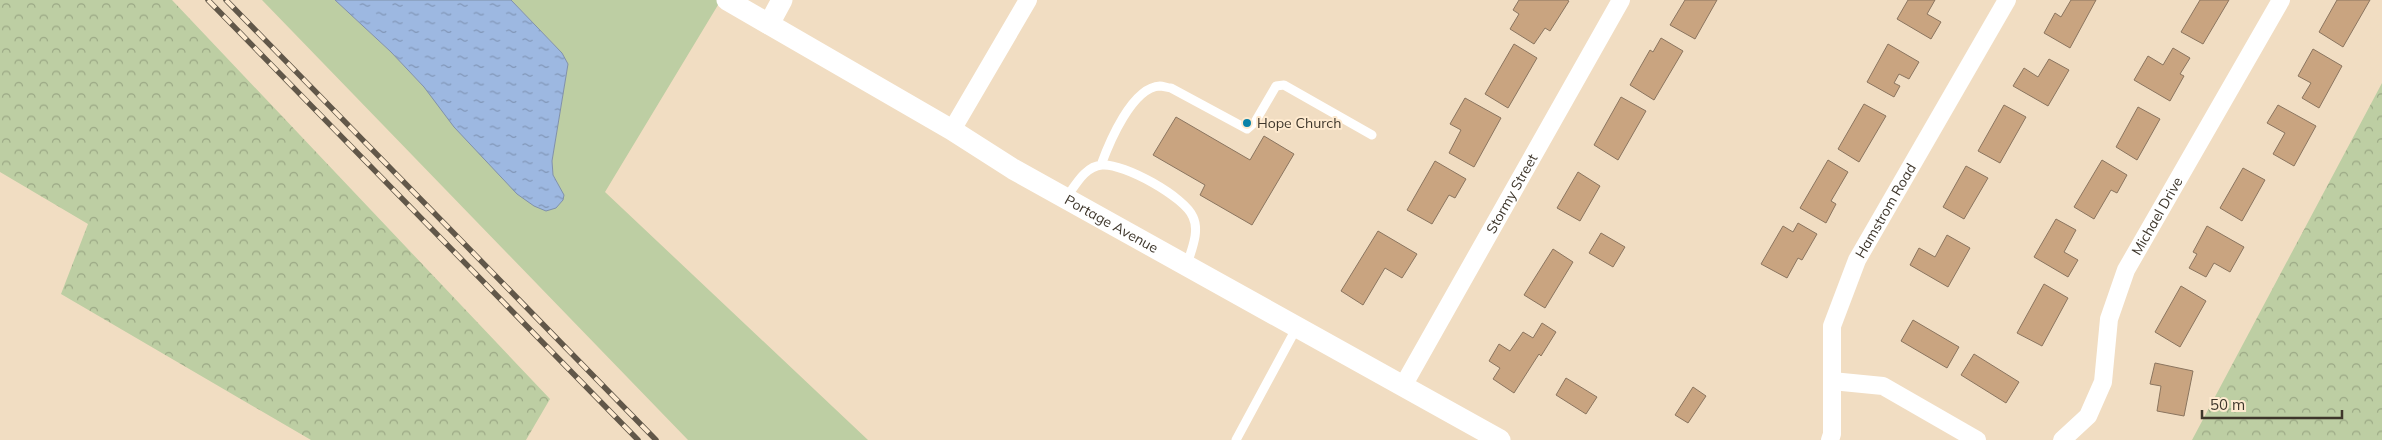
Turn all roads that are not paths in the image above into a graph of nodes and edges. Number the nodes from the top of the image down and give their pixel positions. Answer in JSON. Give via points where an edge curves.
{"nodes":[{"id":1,"x":727,"y":0,"type":"edge"},
{"id":2,"x":782,"y":0,"type":"edge"},
{"id":3,"x":1028,"y":0,"type":"edge"},
{"id":4,"x":1621,"y":0,"type":"edge"},
{"id":5,"x":2006,"y":0,"type":"edge"},
{"id":6,"x":2281,"y":0,"type":"edge"},
{"id":7,"x":769,"y":24,"type":"junction"},
{"id":8,"x":952,"y":130,"type":"junction"},
{"id":9,"x":1372,"y":135,"type":"dead end"},
{"id":10,"x":1101,"y":165,"type":"junction"},
{"id":11,"x":1066,"y":198,"type":"junction"},
{"id":12,"x":1187,"y":265,"type":"junction"},
{"id":13,"x":1298,"y":327,"type":"junction"},
{"id":14,"x":1832,"y":381,"type":"junction"},
{"id":15,"x":1403,"y":386,"type":"junction"},
{"id":16,"x":1236,"y":440,"type":"edge"},
{"id":17,"x":1500,"y":440,"type":"edge"},
{"id":18,"x":1830,"y":440,"type":"edge"},
{"id":19,"x":1977,"y":440,"type":"edge"},
{"id":20,"x":2062,"y":440,"type":"edge"}],
"edges":[{"from":1,"to":7,"type":"street","name":"Portage Avenue"},
{"from":2,"to":7,"type":"street"},
{"from":3,"to":8,"type":"street"},
{"from":4,"to":15,"type":"street","name":"Stormy Street"},
{"from":5,"to":14,"type":"street","name":"Hamstrom Road","via":[[1857,260],[1832,326]]},
{"from":6,"to":20,"type":"street","name":"Michael Drive","via":[[2126,270],[2109,319],[2102,382],[2088,416]]},
{"from":7,"to":8,"type":"street","name":"Portage Avenue"},
{"from":8,"to":11,"type":"street","name":"Portage Avenue"},
{"from":9,"to":10,"type":"lane","via":[[1284,85],[1276,86],[1255,122],[1247,129],[1171,88],[1158,86],[1142,94],[1116,127]]},
{"from":10,"to":11,"type":"lane","via":[[1089,169]]},
{"from":10,"to":12,"type":"lane","via":[[1124,168],[1185,205],[1197,231]]},
{"from":11,"to":12,"type":"street","name":"Portage Avenue"},
{"from":12,"to":13,"type":"street","name":"Portage Avenue"},
{"from":13,"to":15,"type":"street","name":"Portage Avenue"},
{"from":13,"to":16,"type":"lane"},
{"from":14,"to":18,"type":"street","name":"Hamstrom Road"},
{"from":14,"to":19,"type":"street","via":[[1883,386]]},
{"from":15,"to":17,"type":"street","name":"Portage Avenue"}]}
